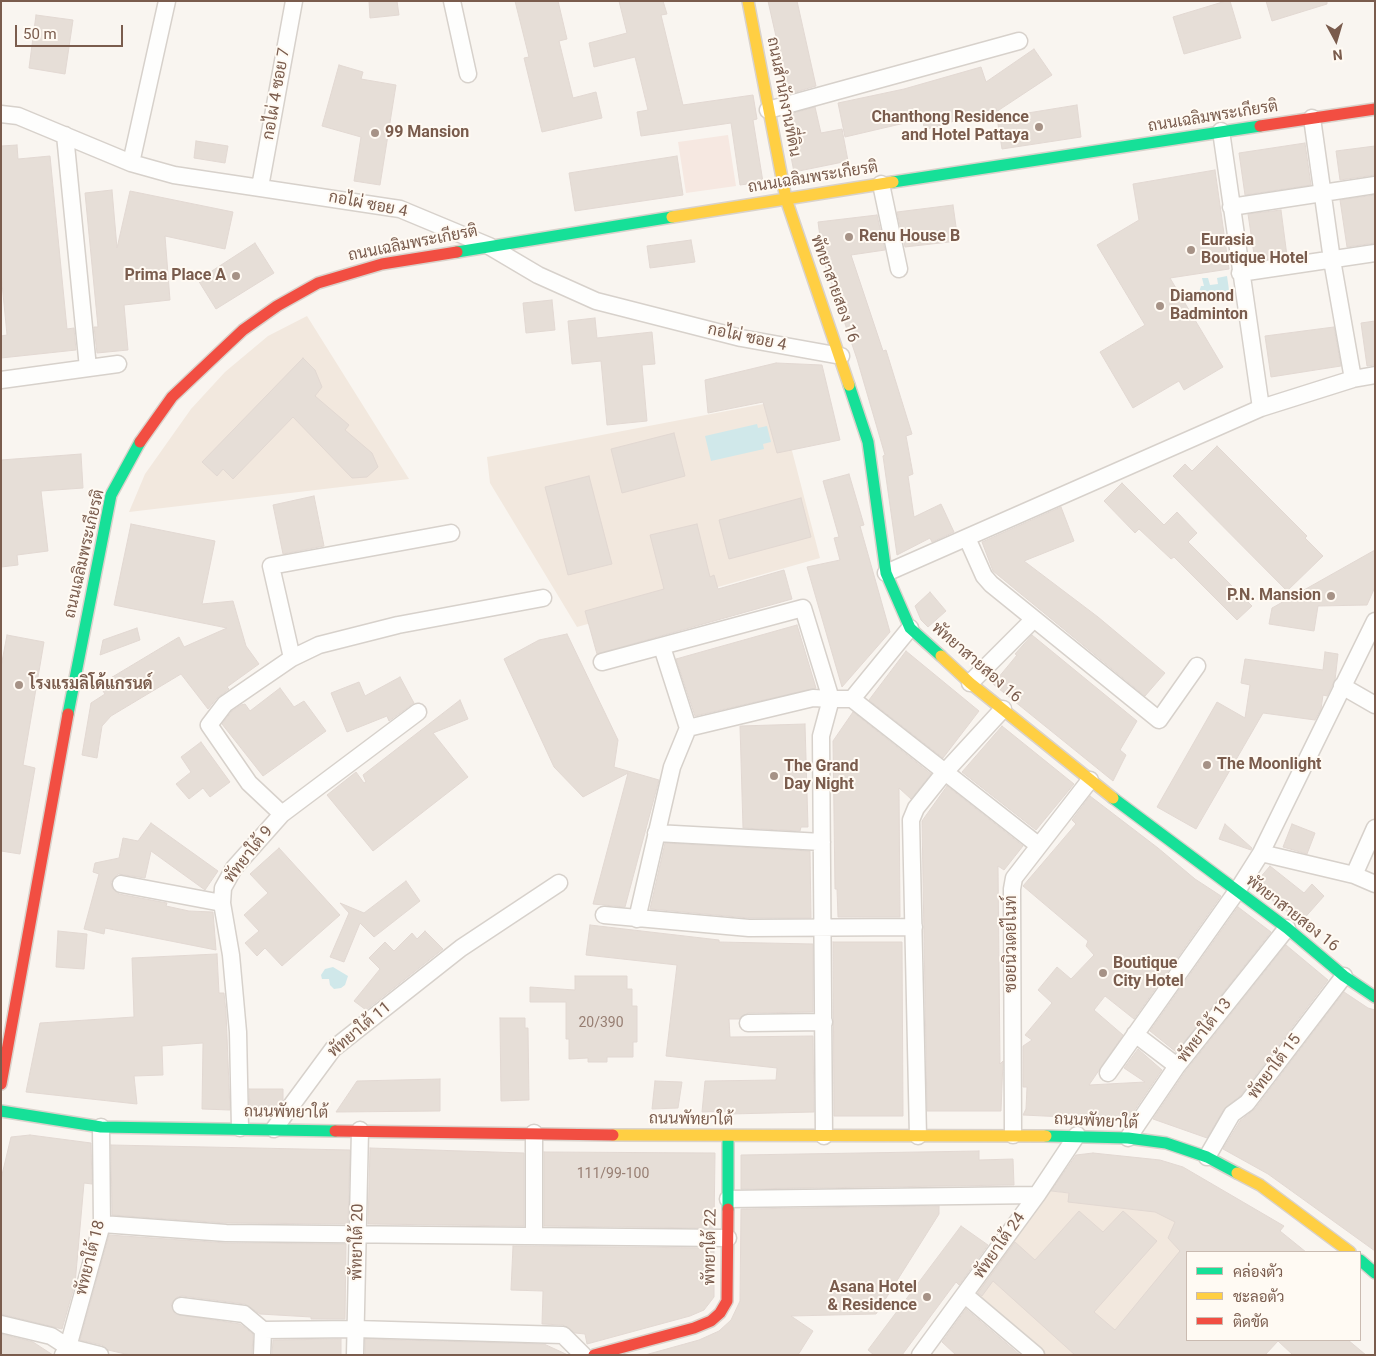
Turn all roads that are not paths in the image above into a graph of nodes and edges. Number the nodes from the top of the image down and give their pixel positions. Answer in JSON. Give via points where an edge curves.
{"nodes":[{"id":1,"x":167,"y":1,"type":"edge"},
{"id":2,"x":294,"y":1,"type":"edge"},
{"id":3,"x":452,"y":1,"type":"edge"},
{"id":4,"x":748,"y":1,"type":"edge"},
{"id":5,"x":1019,"y":41,"type":"dead end"},
{"id":6,"x":468,"y":74,"type":"dead end"},
{"id":7,"x":1375,"y":108,"type":"edge"},
{"id":8,"x":768,"y":110,"type":"junction"},
{"id":9,"x":1,"y":114,"type":"edge"},
{"id":10,"x":1312,"y":118,"type":"junction"},
{"id":11,"x":1221,"y":131,"type":"junction"},
{"id":12,"x":66,"y":135,"type":"junction"},
{"id":13,"x":131,"y":163,"type":"junction"},
{"id":14,"x":881,"y":184,"type":"junction"},
{"id":15,"x":1375,"y":185,"type":"edge"},
{"id":16,"x":260,"y":187,"type":"junction"},
{"id":17,"x":1322,"y":193,"type":"junction"},
{"id":18,"x":786,"y":199,"type":"junction"},
{"id":19,"x":1231,"y":207,"type":"junction"},
{"id":20,"x":489,"y":246,"type":"junction"},
{"id":21,"x":1375,"y":253,"type":"edge"},
{"id":22,"x":1332,"y":260,"type":"junction"},
{"id":23,"x":899,"y":269,"type":"dead end"},
{"id":24,"x":1240,"y":272,"type":"junction"},
{"id":25,"x":841,"y":356,"type":"junction"},
{"id":26,"x":118,"y":364,"type":"dead end"},
{"id":27,"x":88,"y":368,"type":"junction"},
{"id":28,"x":1375,"y":376,"type":"edge"},
{"id":29,"x":1353,"y":379,"type":"junction"},
{"id":30,"x":1,"y":380,"type":"edge"},
{"id":31,"x":1261,"y":408,"type":"junction"},
{"id":32,"x":451,"y":533,"type":"dead end"},
{"id":33,"x":967,"y":538,"type":"junction"},
{"id":34,"x":886,"y":573,"type":"junction"},
{"id":35,"x":543,"y":598,"type":"dead end"},
{"id":36,"x":1034,"y":619,"type":"junction"},
{"id":37,"x":1375,"y":622,"type":"edge"},
{"id":38,"x":910,"y":628,"type":"junction"},
{"id":39,"x":662,"y":647,"type":"junction"},
{"id":40,"x":292,"y":658,"type":"junction"},
{"id":41,"x":602,"y":662,"type":"dead end"},
{"id":42,"x":1197,"y":666,"type":"dead end"},
{"id":43,"x":970,"y":683,"type":"junction"},
{"id":44,"x":1342,"y":686,"type":"junction"},
{"id":45,"x":831,"y":699,"type":"junction"},
{"id":46,"x":852,"y":700,"type":"junction"},
{"id":47,"x":1375,"y":705,"type":"edge"},
{"id":48,"x":1003,"y":709,"type":"junction"},
{"id":49,"x":418,"y":712,"type":"dead end"},
{"id":50,"x":688,"y":728,"type":"junction"},
{"id":51,"x":944,"y":774,"type":"junction"},
{"id":52,"x":1090,"y":780,"type":"junction"},
{"id":53,"x":282,"y":814,"type":"junction"},
{"id":54,"x":1375,"y":828,"type":"edge"},
{"id":55,"x":656,"y":833,"type":"junction"},
{"id":56,"x":822,"y":842,"type":"junction"},
{"id":57,"x":1038,"y":845,"type":"junction"},
{"id":58,"x":1261,"y":853,"type":"junction"},
{"id":59,"x":1354,"y":875,"type":"junction"},
{"id":60,"x":559,"y":883,"type":"dead end"},
{"id":61,"x":121,"y":884,"type":"dead end"},
{"id":62,"x":1375,"y":884,"type":"edge"},
{"id":63,"x":1237,"y":891,"type":"junction"},
{"id":64,"x":222,"y":903,"type":"junction"},
{"id":65,"x":604,"y":915,"type":"dead end"},
{"id":66,"x":637,"y":919,"type":"junction"},
{"id":67,"x":914,"y":927,"type":"junction"},
{"id":68,"x":824,"y":928,"type":"junction"},
{"id":69,"x":1287,"y":928,"type":"junction"},
{"id":70,"x":1344,"y":976,"type":"junction"},
{"id":71,"x":1375,"y":997,"type":"edge"},
{"id":72,"x":824,"y":1022,"type":"junction"},
{"id":73,"x":748,"y":1023,"type":"dead end"},
{"id":74,"x":1135,"y":1034,"type":"junction"},
{"id":75,"x":1177,"y":1066,"type":"junction"},
{"id":76,"x":1108,"y":1073,"type":"dead end"},
{"id":77,"x":1,"y":1084,"type":"edge"},
{"id":78,"x":1,"y":1111,"type":"edge"},
{"id":79,"x":101,"y":1127,"type":"junction"},
{"id":80,"x":240,"y":1128,"type":"junction"},
{"id":81,"x":274,"y":1129,"type":"junction"},
{"id":82,"x":360,"y":1130,"type":"junction"},
{"id":83,"x":534,"y":1133,"type":"junction"},
{"id":84,"x":1013,"y":1135,"type":"junction"},
{"id":85,"x":824,"y":1136,"type":"junction"},
{"id":86,"x":918,"y":1136,"type":"junction"},
{"id":87,"x":1077,"y":1136,"type":"junction"},
{"id":88,"x":728,"y":1137,"type":"junction"},
{"id":89,"x":1128,"y":1138,"type":"junction"},
{"id":90,"x":1207,"y":1156,"type":"junction"},
{"id":91,"x":1037,"y":1195,"type":"junction"},
{"id":92,"x":728,"y":1199,"type":"junction"},
{"id":93,"x":102,"y":1224,"type":"junction"},
{"id":94,"x":534,"y":1235,"type":"junction"},
{"id":95,"x":359,"y":1236,"type":"junction"},
{"id":96,"x":728,"y":1238,"type":"junction"},
{"id":97,"x":1349,"y":1251,"type":"edge"},
{"id":98,"x":1361,"y":1261,"type":"edge"},
{"id":99,"x":1375,"y":1273,"type":"edge"},
{"id":100,"x":965,"y":1295,"type":"junction"},
{"id":101,"x":182,"y":1306,"type":"dead end"},
{"id":102,"x":1,"y":1324,"type":"edge"},
{"id":103,"x":356,"y":1329,"type":"junction"},
{"id":104,"x":263,"y":1330,"type":"junction"},
{"id":105,"x":65,"y":1351,"type":"edge"},
{"id":106,"x":100,"y":1355,"type":"edge"},
{"id":107,"x":262,"y":1355,"type":"edge"},
{"id":108,"x":355,"y":1355,"type":"edge"},
{"id":109,"x":583,"y":1355,"type":"edge"},
{"id":110,"x":594,"y":1355,"type":"edge"},
{"id":111,"x":920,"y":1355,"type":"edge"},
{"id":112,"x":1036,"y":1355,"type":"edge"}],
"edges":[{"from":1,"to":13,"type":"street"},
{"from":2,"to":16,"type":"street","name":"กอไผ่ 4 ซอย 7"},
{"from":3,"to":6,"type":"street"},
{"from":4,"to":8,"type":"main road","name":"ถนนสำนักงานที่ดิน"},
{"from":5,"to":8,"type":"street"},
{"from":7,"to":10,"type":"main road","name":"ถนนเฉลิมพระเกียรติ"},
{"from":8,"to":18,"type":"main road","name":"ถนนสำนักงานที่ดิน"},
{"from":9,"to":12,"type":"street","name":"กอไผ่ ซอย 4","via":[[18,116]]},
{"from":10,"to":11,"type":"main road","name":"ถนนเฉลิมพระเกียรติ"},
{"from":10,"to":17,"type":"street"},
{"from":11,"to":14,"type":"main road","name":"ถนนเฉลิมพระเกียรติ"},
{"from":11,"to":19,"type":"street"},
{"from":12,"to":13,"type":"street","name":"กอไผ่ ซอย 4"},
{"from":12,"to":27,"type":"street"},
{"from":13,"to":16,"type":"street","name":"กอไผ่ ซอย 4","via":[[174,175]]},
{"from":14,"to":18,"type":"main road","name":"ถนนเฉลิมพระเกียรติ"},
{"from":14,"to":23,"type":"street"},
{"from":15,"to":17,"type":"street"},
{"from":16,"to":20,"type":"street","name":"กอไผ่ ซอย 4","via":[[400,209]]},
{"from":17,"to":19,"type":"street"},
{"from":17,"to":22,"type":"street"},
{"from":18,"to":20,"type":"main road","name":"ถนนเฉลิมพระเกียรติ"},
{"from":18,"to":25,"type":"main road","name":"พัทยาสายสอง 16"},
{"from":19,"to":24,"type":"street"},
{"from":20,"to":25,"type":"street","name":"กอไผ่ ซอย 4","via":[[538,275],[596,302],[741,338]]},
{"from":20,"to":77,"type":"main road","name":"ถนนเฉลิมพระเกียรติ","via":[[382,264],[318,284],[285,302],[243,330],[196,373],[172,397],[139,444],[112,495],[104,525]]},
{"from":21,"to":22,"type":"street"},
{"from":22,"to":24,"type":"street"},
{"from":22,"to":29,"type":"street"},
{"from":24,"to":31,"type":"street"},
{"from":25,"to":34,"type":"main road","name":"พัทยาสายสอง 16","via":[[868,442]]},
{"from":26,"to":27,"type":"street"},
{"from":27,"to":30,"type":"street"},
{"from":28,"to":29,"type":"street"},
{"from":29,"to":31,"type":"street"},
{"from":31,"to":33,"type":"street"},
{"from":32,"to":40,"type":"street","via":[[271,566]]},
{"from":33,"to":34,"type":"street"},
{"from":33,"to":36,"type":"street","via":[[984,576]]},
{"from":34,"to":38,"type":"main road","name":"พัทยาสายสอง 16"},
{"from":35,"to":40,"type":"street","via":[[398,625],[319,645]]},
{"from":36,"to":42,"type":"street","via":[[1159,720]]},
{"from":36,"to":43,"type":"street"},
{"from":37,"to":44,"type":"street"},
{"from":38,"to":43,"type":"main road","name":"พัทยาสายสอง 16"},
{"from":38,"to":46,"type":"street"},
{"from":39,"to":41,"type":"street"},
{"from":39,"to":45,"type":"street","via":[[803,608]]},
{"from":39,"to":50,"type":"street"},
{"from":40,"to":53,"type":"street","via":[[225,704],[209,725],[249,783]]},
{"from":43,"to":48,"type":"main road","name":"พัทยาสายสอง 16"},
{"from":44,"to":47,"type":"street"},
{"from":44,"to":58,"type":"street"},
{"from":45,"to":46,"type":"street"},
{"from":45,"to":50,"type":"street","via":[[813,698]]},
{"from":45,"to":56,"type":"street","via":[[821,736]]},
{"from":46,"to":51,"type":"street"},
{"from":48,"to":51,"type":"street"},
{"from":48,"to":52,"type":"main road","name":"พัทยาสายสอง 16"},
{"from":49,"to":53,"type":"street","name":"พัทยาใต้ 9"},
{"from":50,"to":55,"type":"street","via":[[672,767]]},
{"from":51,"to":57,"type":"street"},
{"from":51,"to":67,"type":"street","via":[[916,808],[911,820]]},
{"from":52,"to":57,"type":"street","name":"ซอยนิวเดย์ไนท์"},
{"from":52,"to":63,"type":"main road","name":"พัทยาสายสอง 16"},
{"from":53,"to":64,"type":"street","name":"พัทยาใต้ 9","via":[[234,868],[223,888]]},
{"from":54,"to":59,"type":"street"},
{"from":55,"to":56,"type":"street"},
{"from":55,"to":66,"type":"street"},
{"from":56,"to":68,"type":"street"},
{"from":57,"to":84,"type":"street","name":"ซอยนิวเดย์ไนท์","via":[[1018,870],[1012,889]]},
{"from":58,"to":59,"type":"street"},
{"from":58,"to":63,"type":"street"},
{"from":59,"to":62,"type":"street"},
{"from":60,"to":81,"type":"street","name":"พัทยาใต้ 11","via":[[462,948],[333,1049]]},
{"from":61,"to":64,"type":"street"},
{"from":63,"to":69,"type":"main road","name":"พัทยาสายสอง 16"},
{"from":63,"to":74,"type":"street"},
{"from":64,"to":80,"type":"street","name":"พัทยาใต้ 9","via":[[236,1013]]},
{"from":65,"to":66,"type":"street"},
{"from":66,"to":68,"type":"street","via":[[749,928]]},
{"from":67,"to":68,"type":"street"},
{"from":67,"to":86,"type":"street"},
{"from":68,"to":72,"type":"street"},
{"from":69,"to":70,"type":"main road","name":"พัทยาสายสอง 16"},
{"from":69,"to":75,"type":"street","name":"พัทยาใต้ 13"},
{"from":70,"to":71,"type":"main road","name":"พัทยาสายสอง 16"},
{"from":70,"to":90,"type":"street","name":"พัทยาใต้ 15","via":[[1247,1103],[1232,1114]]},
{"from":72,"to":73,"type":"street"},
{"from":72,"to":85,"type":"street"},
{"from":74,"to":75,"type":"street"},
{"from":74,"to":76,"type":"street"},
{"from":75,"to":89,"type":"street","name":"พัทยาใต้ 13"},
{"from":78,"to":79,"type":"main road","name":"ถนนพัทยาใต้"},
{"from":79,"to":80,"type":"main road","name":"ถนนพัทยาใต้"},
{"from":79,"to":93,"type":"street","name":"พัทยาใต้ 18"},
{"from":80,"to":81,"type":"main road","name":"ถนนพัทยาใต้"},
{"from":81,"to":82,"type":"main road","name":"ถนนพัทยาใต้"},
{"from":82,"to":83,"type":"main road","name":"ถนนพัทยาใต้"},
{"from":82,"to":95,"type":"street","name":"พัทยาใต้ 20"},
{"from":83,"to":88,"type":"main road","name":"ถนนพัทยาใต้"},
{"from":83,"to":94,"type":"street"},
{"from":84,"to":86,"type":"main road","name":"ถนนพัทยาใต้"},
{"from":84,"to":87,"type":"main road","name":"ถนนพัทยาใต้"},
{"from":85,"to":86,"type":"main road","name":"ถนนพัทยาใต้"},
{"from":85,"to":88,"type":"main road","name":"ถนนพัทยาใต้"},
{"from":87,"to":89,"type":"main road","name":"ถนนพัทยาใต้"},
{"from":87,"to":91,"type":"street","name":"พัทยาใต้ 24"},
{"from":88,"to":92,"type":"main road","name":"พัทยาใต้ 22"},
{"from":89,"to":90,"type":"main road","name":"ถนนพัทยาใต้","via":[[1166,1144]]},
{"from":90,"to":97,"type":"main road","name":"ถนนพัทยาใต้","via":[[1260,1185]]},
{"from":91,"to":92,"type":"street"},
{"from":91,"to":100,"type":"street","name":"พัทยาใต้ 24"},
{"from":92,"to":96,"type":"main road","name":"พัทยาใต้ 22"},
{"from":93,"to":95,"type":"street","via":[[226,1233]]},
{"from":93,"to":105,"type":"street","name":"พัทยาใต้ 18"},
{"from":94,"to":95,"type":"street"},
{"from":94,"to":96,"type":"street"},
{"from":95,"to":103,"type":"street","name":"พัทยาใต้ 20"},
{"from":96,"to":110,"type":"main road","name":"พัทยาใต้ 22","via":[[727,1301],[715,1317],[694,1328]]},
{"from":98,"to":99,"type":"main road"},
{"from":100,"to":111,"type":"street","name":"พัทยาใต้ 24"},
{"from":100,"to":112,"type":"street"},
{"from":101,"to":104,"type":"street","via":[[244,1314]]},
{"from":102,"to":105,"type":"street","via":[[51,1336]]},
{"from":103,"to":104,"type":"street"},
{"from":103,"to":108,"type":"street","name":"พัทยาใต้ 20"},
{"from":103,"to":109,"type":"street","via":[[563,1335]]},
{"from":104,"to":107,"type":"street"},
{"from":105,"to":106,"type":"street"}]}
